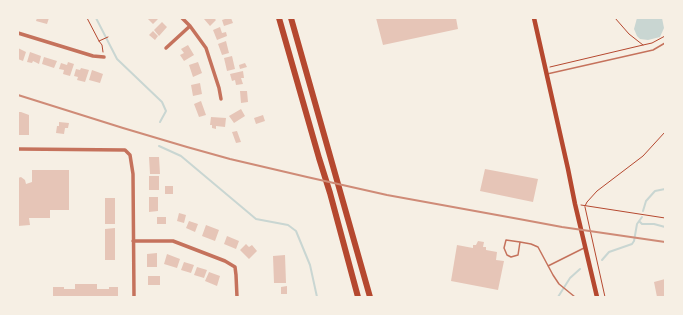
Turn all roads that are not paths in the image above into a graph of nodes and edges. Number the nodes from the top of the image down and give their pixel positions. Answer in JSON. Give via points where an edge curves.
{"nodes":[{"id":1,"x":182,"y":18,"type":"edge"},
{"id":2,"x":279,"y":18,"type":"edge"},
{"id":3,"x":291,"y":18,"type":"edge"},
{"id":4,"x":534,"y":18,"type":"edge"},
{"id":5,"x":190,"y":26,"type":"junction"},
{"id":6,"x":18,"y":33,"type":"edge"},
{"id":7,"x":665,"y":43,"type":"edge"},
{"id":8,"x":166,"y":48,"type":"dead end"},
{"id":9,"x":104,"y":57,"type":"road end"},
{"id":10,"x":547,"y":74,"type":"junction"},
{"id":11,"x":221,"y":99,"type":"dead end"},
{"id":12,"x":18,"y":149,"type":"edge"},
{"id":13,"x":133,"y":241,"type":"junction"},
{"id":14,"x":520,"y":242,"type":"junction"},
{"id":15,"x":585,"y":247,"type":"junction"},
{"id":16,"x":548,"y":266,"type":"junction"},
{"id":17,"x":134,"y":297,"type":"edge"},
{"id":18,"x":237,"y":297,"type":"edge"},
{"id":19,"x":358,"y":297,"type":"edge"},
{"id":20,"x":370,"y":297,"type":"edge"},
{"id":21,"x":575,"y":297,"type":"edge"},
{"id":22,"x":597,"y":297,"type":"edge"}],
"edges":[{"from":1,"to":5,"type":"street"},
{"from":2,"to":19,"type":"highway"},
{"from":3,"to":20,"type":"highway"},
{"from":4,"to":10,"type":"main road"},
{"from":5,"to":8,"type":"street"},
{"from":5,"to":11,"type":"street","via":[[206,48]]},
{"from":6,"to":9,"type":"street"},
{"from":7,"to":10,"type":"lane","via":[[653,50]]},
{"from":10,"to":15,"type":"main road"},
{"from":12,"to":13,"type":"street","via":[[125,150],[130,155],[133,174]]},
{"from":13,"to":17,"type":"street"},
{"from":13,"to":18,"type":"street","via":[[173,240],[226,261],[234,267]]},
{"from":14,"to":14,"type":"lane","via":[[506,240],[504,248],[507,255],[518,255]]},
{"from":14,"to":16,"type":"lane","via":[[538,248]]},
{"from":15,"to":16,"type":"lane"},
{"from":15,"to":22,"type":"main road"},
{"from":16,"to":21,"type":"lane","via":[[559,284]]}]}
